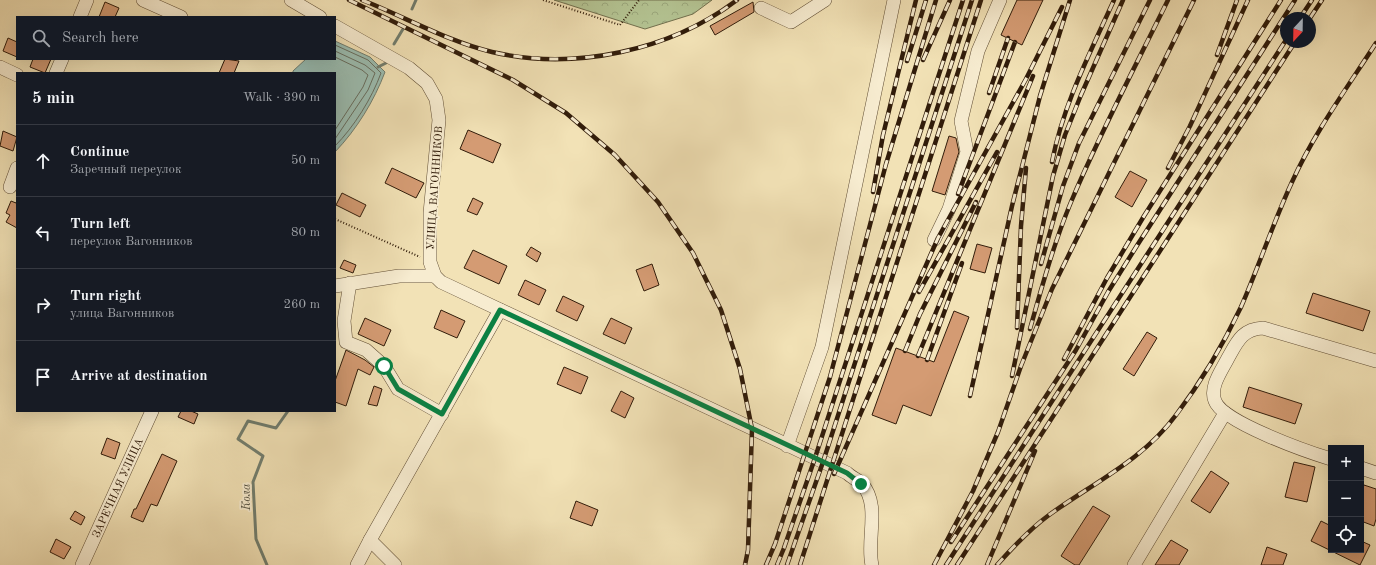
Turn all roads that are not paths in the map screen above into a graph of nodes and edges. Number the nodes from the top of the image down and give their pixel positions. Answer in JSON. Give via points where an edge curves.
{"nodes":[{"id":1,"x":88,"y":0,"type":"edge"},
{"id":2,"x":143,"y":0,"type":"edge"},
{"id":3,"x":291,"y":0,"type":"edge"},
{"id":4,"x":825,"y":0,"type":"edge"},
{"id":5,"x":894,"y":0,"type":"edge"},
{"id":6,"x":1000,"y":0,"type":"edge"},
{"id":7,"x":761,"y":8,"type":"dead end"},
{"id":8,"x":80,"y":16,"type":"edge"},
{"id":9,"x":179,"y":16,"type":"edge"},
{"id":10,"x":318,"y":16,"type":"edge"},
{"id":11,"x":336,"y":27,"type":"edge"},
{"id":12,"x":62,"y":60,"type":"edge"},
{"id":13,"x":0,"y":66,"type":"edge"},
{"id":14,"x":56,"y":72,"type":"edge"},
{"id":15,"x":16,"y":74,"type":"edge"},
{"id":16,"x":16,"y":171,"type":"edge"},
{"id":17,"x":10,"y":187,"type":"dead end"},
{"id":18,"x":934,"y":240,"type":"dead end"},
{"id":19,"x":435,"y":276,"type":"junction"},
{"id":20,"x":350,"y":283,"type":"junction"},
{"id":21,"x":336,"y":286,"type":"edge"},
{"id":22,"x":500,"y":310,"type":"junction"},
{"id":23,"x":1376,"y":361,"type":"edge"},
{"id":24,"x":152,"y":412,"type":"edge"},
{"id":25,"x":1225,"y":413,"type":"junction"},
{"id":26,"x":442,"y":414,"type":"junction"},
{"id":27,"x":787,"y":446,"type":"junction"},
{"id":28,"x":1328,"y":458,"type":"edge"},
{"id":29,"x":1364,"y":469,"type":"edge"},
{"id":30,"x":1376,"y":473,"type":"edge"},
{"id":31,"x":370,"y":540,"type":"junction"},
{"id":32,"x":82,"y":565,"type":"edge"},
{"id":33,"x":357,"y":565,"type":"edge"},
{"id":34,"x":395,"y":565,"type":"edge"},
{"id":35,"x":872,"y":565,"type":"edge"},
{"id":36,"x":1134,"y":565,"type":"edge"}],
"edges":[{"from":1,"to":8,"type":"street"},
{"from":2,"to":9,"type":"street"},
{"from":3,"to":10,"type":"street"},
{"from":4,"to":7,"type":"street","via":[[791,22]]},
{"from":5,"to":27,"type":"street","via":[[822,347]]},
{"from":6,"to":18,"type":"street","via":[[978,51],[961,121],[967,152],[949,209]]},
{"from":11,"to":19,"type":"street","name":"УЛИЦА ВАГОННИКОВ","via":[[409,68],[427,83],[436,99],[439,120],[430,213],[430,262]]},
{"from":12,"to":14,"type":"street"},
{"from":13,"to":15,"type":"street"},
{"from":16,"to":17,"type":"street"},
{"from":19,"to":20,"type":"street","via":[[399,276]]},
{"from":19,"to":22,"type":"street","via":[[441,282]]},
{"from":20,"to":21,"type":"street"},
{"from":20,"to":26,"type":"street","via":[[344,321],[346,342],[366,350],[384,366],[398,389]]},
{"from":22,"to":26,"type":"street"},
{"from":22,"to":27,"type":"street"},
{"from":23,"to":25,"type":"street","via":[[1262,328],[1253,329],[1246,332],[1236,344],[1216,382],[1214,400]]},
{"from":24,"to":32,"type":"street","name":"ЗАРЕЧНАЯ УЛИЦА"},
{"from":25,"to":28,"type":"street","via":[[1263,433]]},
{"from":25,"to":36,"type":"street"},
{"from":26,"to":31,"type":"street"},
{"from":27,"to":35,"type":"street","via":[[847,473],[861,484],[869,495]]},
{"from":29,"to":30,"type":"street"},
{"from":31,"to":33,"type":"street"},
{"from":31,"to":34,"type":"street"}]}
